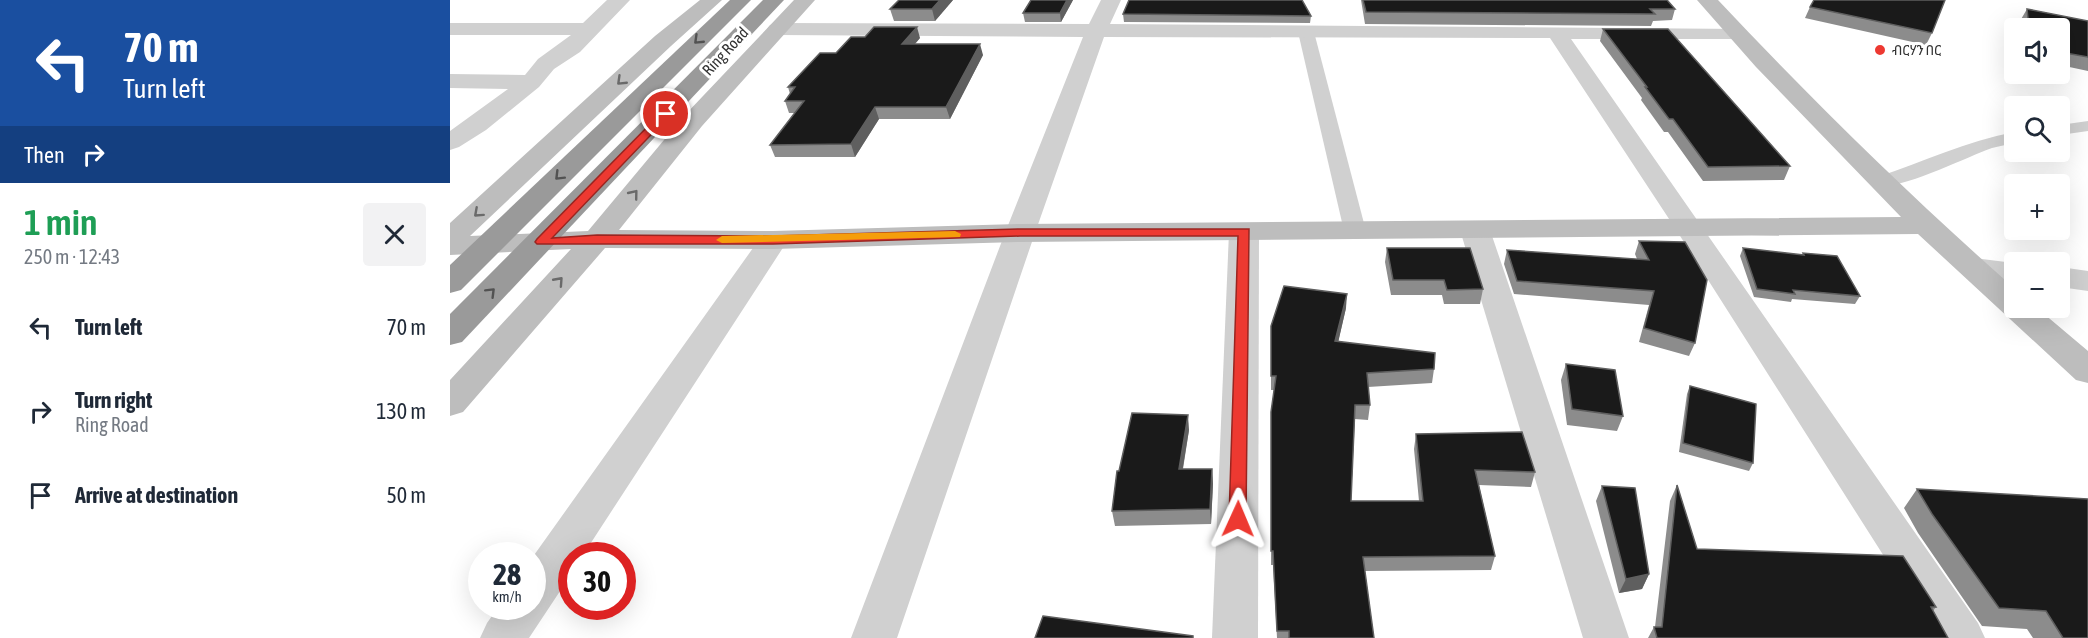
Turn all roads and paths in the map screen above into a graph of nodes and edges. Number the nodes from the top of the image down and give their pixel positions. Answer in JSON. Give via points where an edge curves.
{"nodes":[{"id":1,"x":620,"y":0,"type":"edge"},
{"id":2,"x":712,"y":0,"type":"edge"},
{"id":3,"x":741,"y":0,"type":"edge"},
{"id":4,"x":774,"y":0,"type":"edge"},
{"id":5,"x":805,"y":0,"type":"edge"},
{"id":6,"x":1111,"y":0,"type":"edge"},
{"id":7,"x":1707,"y":0,"type":"edge"},
{"id":8,"x":591,"y":29,"type":"junction"},
{"id":9,"x":777,"y":29,"type":"junction"},
{"id":10,"x":450,"y":30,"type":"edge"},
{"id":11,"x":1096,"y":32,"type":"junction"},
{"id":12,"x":1305,"y":32,"type":"junction"},
{"id":13,"x":1557,"y":33,"type":"junction"},
{"id":14,"x":1737,"y":33,"type":"junction"},
{"id":15,"x":450,"y":81,"type":"edge"},
{"id":16,"x":531,"y":82,"type":"junction"},
{"id":17,"x":2088,"y":126,"type":"edge"},
{"id":18,"x":2070,"y":129,"type":"edge"},
{"id":19,"x":2004,"y":140,"type":"edge"},
{"id":20,"x":450,"y":142,"type":"edge"},
{"id":21,"x":1884,"y":181,"type":"junction"},
{"id":22,"x":1924,"y":225,"type":"junction"},
{"id":23,"x":1690,"y":228,"type":"junction"},
{"id":24,"x":1475,"y":230,"type":"junction"},
{"id":25,"x":1355,"y":231,"type":"junction"},
{"id":26,"x":1020,"y":232,"type":"junction"},
{"id":27,"x":1244,"y":232,"type":"junction"},
{"id":28,"x":450,"y":239,"type":"edge"},
{"id":29,"x":597,"y":239,"type":"junction"},
{"id":30,"x":773,"y":240,"type":"junction"},
{"id":31,"x":541,"y":242,"type":"junction"},
{"id":32,"x":491,"y":244,"type":"junction"},
{"id":33,"x":450,"y":246,"type":"edge"},
{"id":34,"x":1974,"y":267,"type":"junction"},
{"id":35,"x":2004,"y":271,"type":"edge"},
{"id":36,"x":2070,"y":279,"type":"edge"},
{"id":37,"x":2088,"y":281,"type":"edge"},
{"id":38,"x":450,"y":283,"type":"edge"},
{"id":39,"x":2004,"y":295,"type":"edge"},
{"id":40,"x":2029,"y":318,"type":"edge"},
{"id":41,"x":450,"y":334,"type":"edge"},
{"id":42,"x":2088,"y":371,"type":"edge"},
{"id":43,"x":450,"y":403,"type":"edge"},
{"id":44,"x":546,"y":574,"type":"edge"},
{"id":45,"x":515,"y":620,"type":"edge"},
{"id":46,"x":503,"y":638,"type":"edge"},
{"id":47,"x":874,"y":638,"type":"edge"},
{"id":48,"x":1235,"y":638,"type":"edge"},
{"id":49,"x":1606,"y":638,"type":"edge"},
{"id":50,"x":1962,"y":638,"type":"edge"}],
"edges":[{"from":1,"to":8,"type":"street"},
{"from":2,"to":28,"type":"main road","one_way":true},
{"from":3,"to":32,"type":"highway","name":"Ring Road","one_way":true},
{"from":4,"to":31,"type":"highway","name":"Ring Road"},
{"from":5,"to":9,"type":"main road"},
{"from":6,"to":11,"type":"street"},
{"from":7,"to":14,"type":"main road"},
{"from":8,"to":10,"type":"street"},
{"from":8,"to":16,"type":"street","via":[[546,64]]},
{"from":9,"to":11,"type":"street"},
{"from":29,"to":9,"type":"main road","one_way":true,"via":[[693,121]]},
{"from":11,"to":12,"type":"street"},
{"from":11,"to":26,"type":"street"},
{"from":12,"to":13,"type":"street"},
{"from":12,"to":25,"type":"lane"},
{"from":13,"to":14,"type":"street"},
{"from":13,"to":23,"type":"street"},
{"from":14,"to":21,"type":"main road"},
{"from":15,"to":16,"type":"street"},
{"from":16,"to":20,"type":"street"},
{"from":17,"to":18,"type":"lane"},
{"from":19,"to":21,"type":"lane"},
{"from":21,"to":22,"type":"main road"},
{"from":22,"to":23,"type":"main road"},
{"from":22,"to":34,"type":"main road"},
{"from":23,"to":24,"type":"main road"},
{"from":23,"to":50,"type":"street"},
{"from":24,"to":25,"type":"main road"},
{"from":24,"to":49,"type":"street"},
{"from":25,"to":27,"type":"main road"},
{"from":26,"to":27,"type":"main road"},
{"from":26,"to":30,"type":"main road"},
{"from":26,"to":47,"type":"street"},
{"from":27,"to":48,"type":"street"},
{"from":29,"to":30,"type":"main road"},
{"from":29,"to":31,"type":"main road"},
{"from":43,"to":29,"type":"main road","one_way":true},
{"from":30,"to":44,"type":"street"},
{"from":31,"to":32,"type":"main road"},
{"from":41,"to":31,"type":"highway","name":"Ring Road","one_way":true},
{"from":32,"to":33,"type":"main road"},
{"from":32,"to":38,"type":"highway","name":"Ring Road"},
{"from":34,"to":35,"type":"street"},
{"from":34,"to":39,"type":"main road"},
{"from":36,"to":37,"type":"street"},
{"from":40,"to":42,"type":"main road"},
{"from":45,"to":46,"type":"street"}]}
